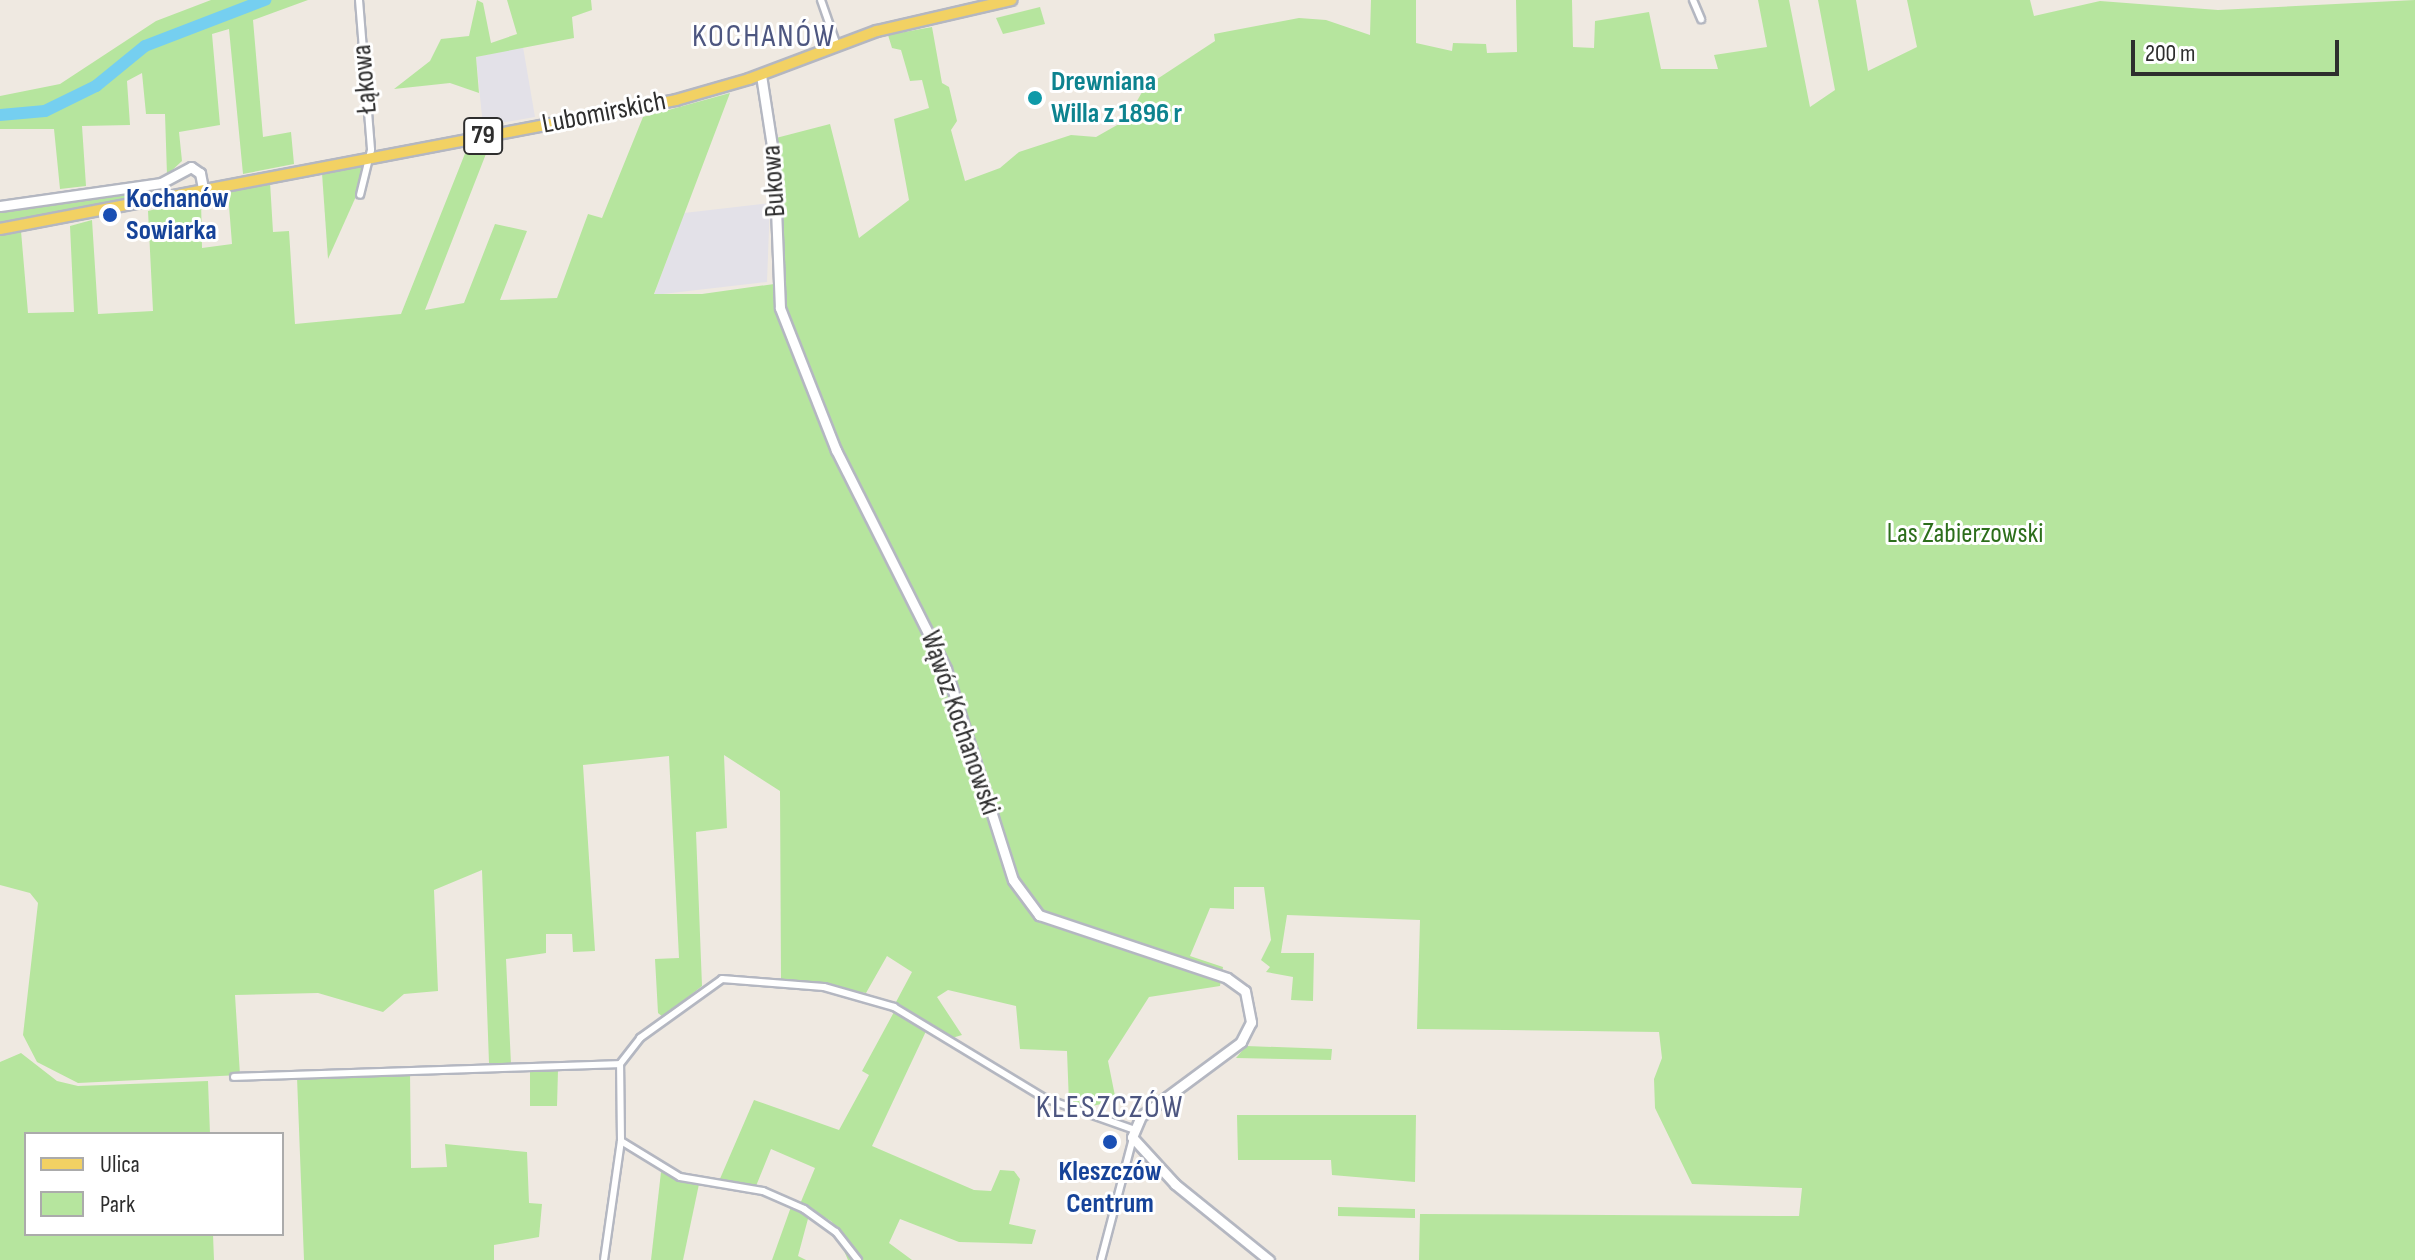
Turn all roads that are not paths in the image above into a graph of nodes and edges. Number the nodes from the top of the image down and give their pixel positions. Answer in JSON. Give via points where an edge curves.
{"nodes":[{"id":1,"x":359,"y":0,"type":"edge"},
{"id":2,"x":821,"y":0,"type":"edge"},
{"id":3,"x":1011,"y":0,"type":"edge"},
{"id":4,"x":1693,"y":0,"type":"edge"},
{"id":5,"x":991,"y":2,"type":"edge"},
{"id":6,"x":1701,"y":19,"type":"dead end"},
{"id":7,"x":837,"y":46,"type":"junction"},
{"id":8,"x":761,"y":75,"type":"junction"},
{"id":9,"x":370,"y":157,"type":"junction"},
{"id":10,"x":203,"y":189,"type":"junction"},
{"id":11,"x":360,"y":195,"type":"dead end"},
{"id":12,"x":0,"y":206,"type":"edge"},
{"id":13,"x":0,"y":229,"type":"edge"},
{"id":14,"x":778,"y":288,"type":"joint"},
{"id":15,"x":620,"y":1064,"type":"junction"},
{"id":16,"x":234,"y":1077,"type":"dead end"},
{"id":17,"x":1132,"y":1129,"type":"junction"},
{"id":18,"x":621,"y":1141,"type":"junction"},
{"id":19,"x":1132,"y":1142,"type":"junction"},
{"id":20,"x":604,"y":1260,"type":"edge"},
{"id":21,"x":858,"y":1260,"type":"edge"},
{"id":22,"x":1101,"y":1260,"type":"edge"},
{"id":23,"x":1269,"y":1260,"type":"edge"}],
"edges":[{"from":1,"to":9,"type":"street","name":"Łąkowa"},
{"from":2,"to":7,"type":"street"},
{"from":3,"to":5,"type":"main road","name":"Lubomirskich","number":"79"},
{"from":4,"to":6,"type":"street"},
{"from":5,"to":7,"type":"main road","name":"Lubomirskich","number":"79"},
{"from":7,"to":8,"type":"main road","name":"Lubomirskich","number":"79"},
{"from":8,"to":9,"type":"main road","name":"Lubomirskich","number":"79","via":[[647,106]]},
{"from":8,"to":14,"type":"street","name":"Bukowa","via":[[774,159]]},
{"from":9,"to":10,"type":"main road","name":"Lubomirskich","number":"79"},
{"from":9,"to":11,"type":"street","name":"Łąkowa"},
{"from":10,"to":12,"type":"street","via":[[199,171],[188,167],[165,183]]},
{"from":10,"to":13,"type":"main road","name":"Lubomirskich","number":"79"},
{"from":14,"to":17,"type":"street","name":"Wąwóz Kochanowski","via":[[780,308],[821,416],[946,669],[1013,880],[1025,902],[1063,924],[1243,987],[1251,1008],[1241,1042]]},
{"from":15,"to":16,"type":"street"},
{"from":15,"to":17,"type":"street","via":[[640,1038],[715,981],[737,977],[812,986],[916,1016],[1044,1098]]},
{"from":15,"to":18,"type":"street"},
{"from":17,"to":19,"type":"street"},
{"from":18,"to":20,"type":"street"},
{"from":18,"to":21,"type":"street","via":[[680,1177],[763,1191],[795,1204],[827,1224]]},
{"from":19,"to":22,"type":"street"},
{"from":19,"to":23,"type":"street"}]}
